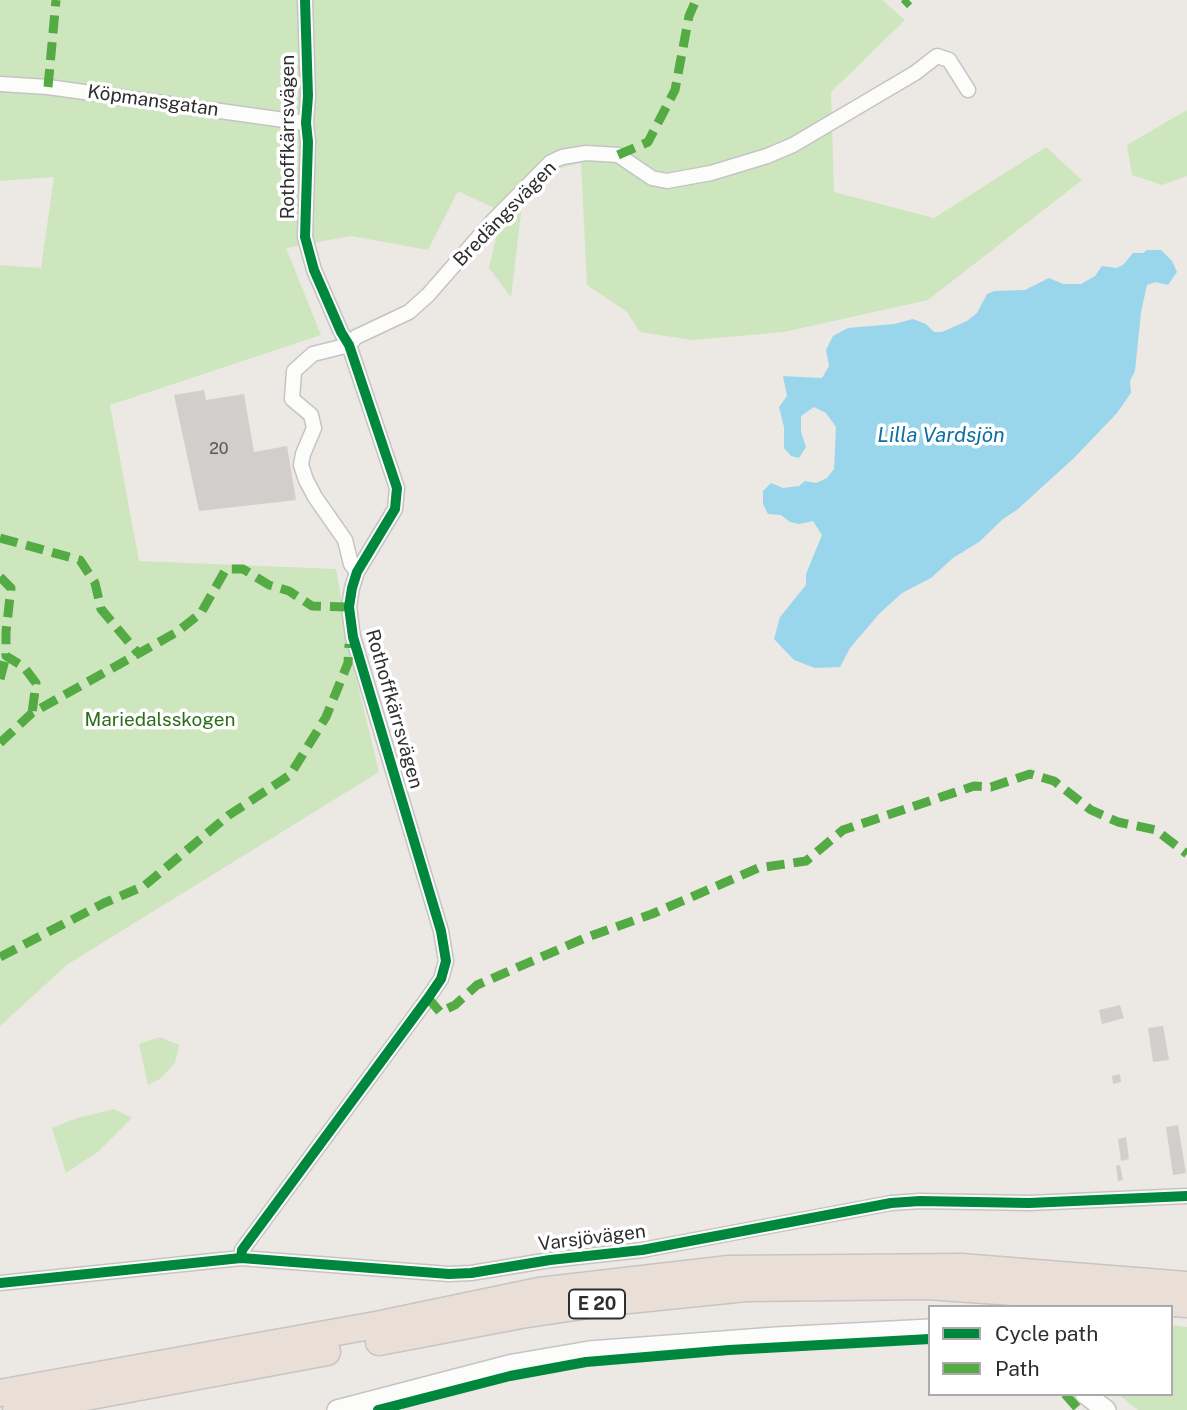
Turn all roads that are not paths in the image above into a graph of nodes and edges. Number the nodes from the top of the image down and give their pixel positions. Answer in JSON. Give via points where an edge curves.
{"nodes":[{"id":1,"x":305,"y":0,"type":"edge"},
{"id":2,"x":0,"y":84,"type":"edge"},
{"id":3,"x":968,"y":90,"type":"dead end"},
{"id":4,"x":306,"y":123,"type":"junction"},
{"id":5,"x":349,"y":345,"type":"junction"},
{"id":6,"x":357,"y":572,"type":"junction"},
{"id":7,"x":1187,"y":1196,"type":"edge"},
{"id":8,"x":241,"y":1258,"type":"junction"},
{"id":9,"x":0,"y":1283,"type":"edge"},
{"id":10,"x":1187,"y":1285,"type":"edge"},
{"id":11,"x":1187,"y":1304,"type":"edge"},
{"id":12,"x":928,"y":1329,"type":"edge"},
{"id":13,"x":0,"y":1393,"type":"edge"},
{"id":14,"x":1088,"y":1396,"type":"edge"},
{"id":15,"x":16,"y":1410,"type":"edge"},
{"id":16,"x":337,"y":1410,"type":"edge"},
{"id":17,"x":1106,"y":1410,"type":"edge"}],
"edges":[{"from":1,"to":4,"type":"street","name":"Rothoffkärrsvägen"},
{"from":2,"to":4,"type":"street","name":"Köpmansgatan"},
{"from":3,"to":5,"type":"street","name":"Bredängsvägen","via":[[949,60],[937,56],[793,145],[711,173],[667,181],[652,178],[618,155],[562,157],[551,162],[409,312],[356,337]]},
{"from":4,"to":5,"type":"street","name":"Rothoffkärrsvägen","via":[[305,237],[314,270]]},
{"from":5,"to":6,"type":"street","name":"Rothoffkärrsvägen","via":[[397,488],[395,509]]},
{"from":5,"to":6,"type":"street","via":[[313,354],[294,371],[292,399],[311,415],[314,428],[301,465],[306,480],[345,540]]},
{"from":6,"to":8,"type":"street","name":"Rothoffkärrsvägen","via":[[349,607],[353,637],[446,961],[428,998],[242,1250]]},
{"from":7,"to":8,"type":"street","name":"Varsjövägen","via":[[891,1203],[642,1250],[471,1273]]},
{"from":8,"to":9,"type":"street","name":"Varsjövägen"},
{"from":10,"to":13,"type":"highway","number":"E 20","via":[[961,1267],[729,1269],[539,1291]]},
{"from":11,"to":15,"type":"highway","number":"E 20","via":[[927,1286],[771,1287],[677,1294],[521,1315]]},
{"from":12,"to":16,"type":"street","via":[[589,1351],[513,1364]]},
{"from":14,"to":17,"type":"street"}]}
